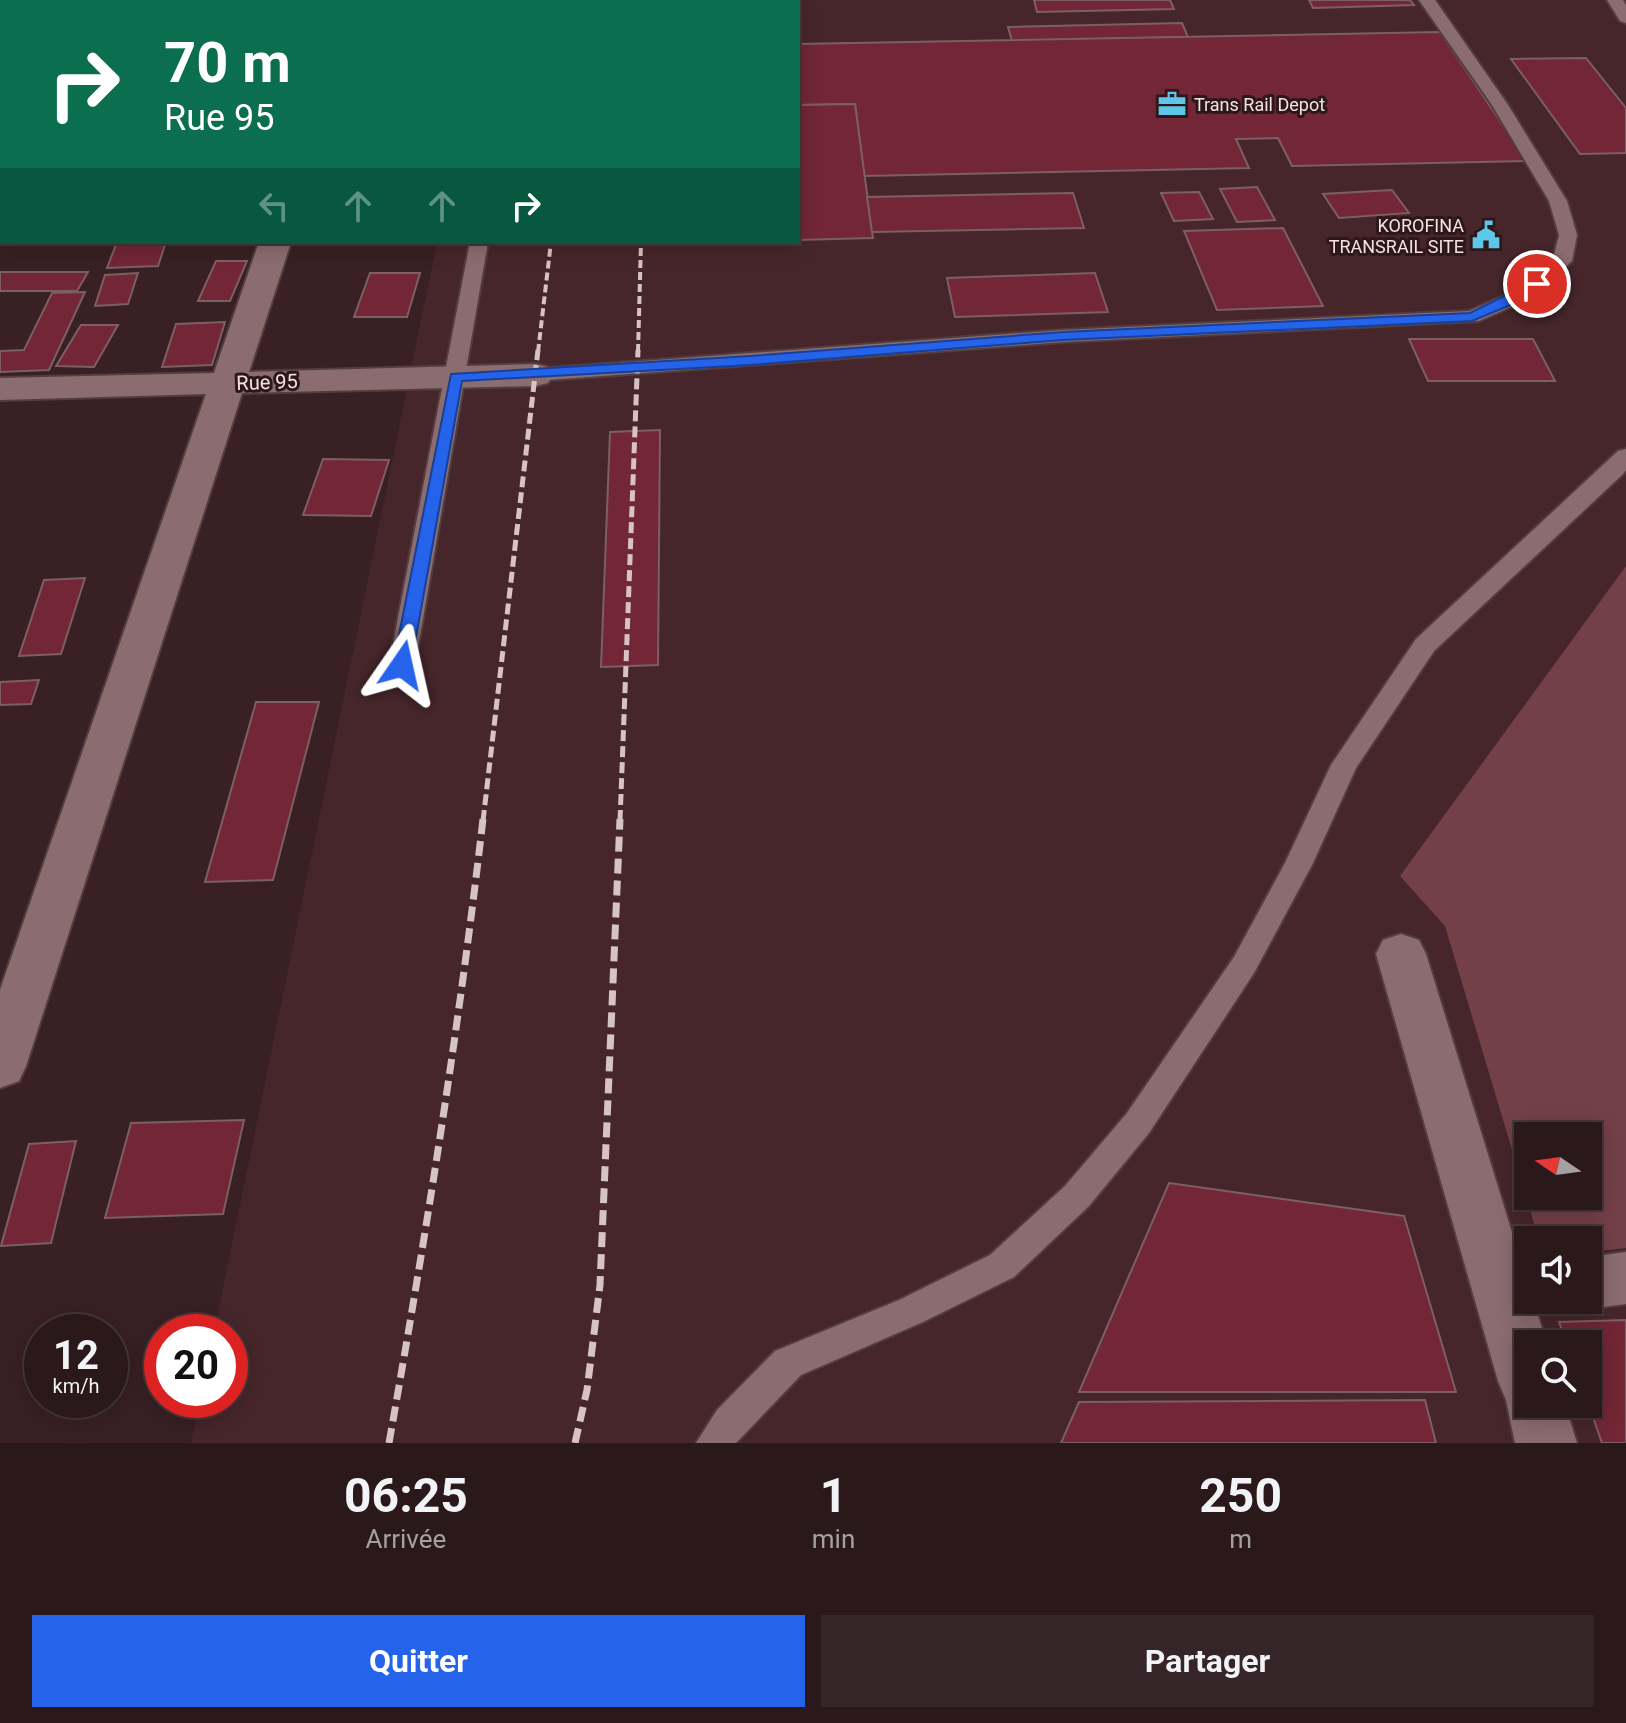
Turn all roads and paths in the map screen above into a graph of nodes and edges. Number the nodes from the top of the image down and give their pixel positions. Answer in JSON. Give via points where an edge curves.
{"nodes":[{"id":1,"x":1427,"y":0,"type":"edge"},
{"id":2,"x":1615,"y":0,"type":"edge"},
{"id":3,"x":1626,"y":18,"type":"edge"},
{"id":4,"x":274,"y":244,"type":"edge"},
{"id":5,"x":479,"y":244,"type":"edge"},
{"id":6,"x":535,"y":375,"type":"joint"},
{"id":7,"x":456,"y":377,"type":"junction"},
{"id":8,"x":228,"y":383,"type":"junction"},
{"id":9,"x":0,"y":389,"type":"edge"},
{"id":10,"x":1626,"y":456,"type":"edge"},
{"id":11,"x":402,"y":665,"type":"dead end"},
{"id":12,"x":1401,"y":954,"type":"dead end"},
{"id":13,"x":0,"y":1066,"type":"edge"},
{"id":14,"x":1626,"y":1278,"type":"edge"},
{"id":15,"x":1602,"y":1281,"type":"edge"},
{"id":16,"x":1514,"y":1289,"type":"edge"},
{"id":17,"x":1539,"y":1418,"type":"edge"},
{"id":18,"x":714,"y":1443,"type":"edge"},
{"id":19,"x":1546,"y":1443,"type":"edge"}],
"edges":[{"from":1,"to":6,"type":"lane","via":[[1558,201],[1568,235],[1562,261],[1537,284],[1472,317],[1063,336]]},
{"from":2,"to":3,"type":"lane"},
{"from":4,"to":8,"type":"street"},
{"from":5,"to":7,"type":"lane"},
{"from":6,"to":7,"type":"street","name":"Rue 95"},
{"from":7,"to":8,"type":"street","name":"Rue 95"},
{"from":7,"to":11,"type":"lane"},
{"from":8,"to":9,"type":"street","name":"Rue 95"},
{"from":8,"to":13,"type":"street"},
{"from":10,"to":18,"type":"lane","via":[[1425,645],[1344,765],[1244,965],[1138,1123],[1077,1196],[1002,1266],[788,1363]]},
{"from":12,"to":16,"type":"street"},
{"from":14,"to":15,"type":"street"},
{"from":17,"to":19,"type":"street"}]}
